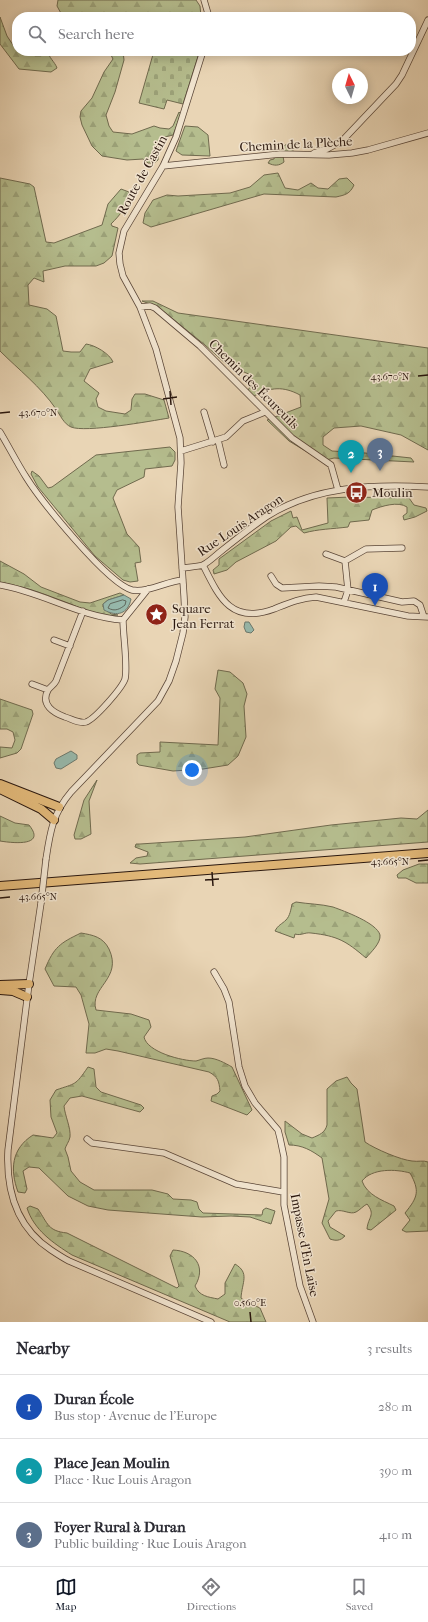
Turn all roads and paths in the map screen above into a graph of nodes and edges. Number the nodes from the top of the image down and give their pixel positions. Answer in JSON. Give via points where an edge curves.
{"nodes":[{"id":1,"x":204,"y":0,"type":"edge"},
{"id":2,"x":208,"y":12,"type":"edge"},
{"id":3,"x":428,"y":20,"type":"edge"},
{"id":4,"x":416,"y":45,"type":"edge"},
{"id":5,"x":201,"y":56,"type":"edge"},
{"id":6,"x":411,"y":56,"type":"edge"},
{"id":7,"x":428,"y":133,"type":"edge"},
{"id":8,"x":306,"y":155,"type":"junction"},
{"id":9,"x":163,"y":166,"type":"junction"},
{"id":10,"x":140,"y":307,"type":"junction"},
{"id":11,"x":204,"y":412,"type":"dead end"},
{"id":12,"x":265,"y":412,"type":"junction"},
{"id":13,"x":0,"y":432,"type":"edge"},
{"id":14,"x":216,"y":441,"type":"junction"},
{"id":15,"x":181,"y":451,"type":"junction"},
{"id":16,"x":224,"y":465,"type":"dead end"},
{"id":17,"x":428,"y":487,"type":"edge"},
{"id":18,"x":338,"y":490,"type":"junction"},
{"id":19,"x":402,"y":548,"type":"dead end"},
{"id":20,"x":326,"y":554,"type":"dead end"},
{"id":21,"x":345,"y":561,"type":"junction"},
{"id":22,"x":203,"y":565,"type":"junction"},
{"id":23,"x":182,"y":568,"type":"junction"},
{"id":24,"x":272,"y":576,"type":"dead end"},
{"id":25,"x":183,"y":580,"type":"junction"},
{"id":26,"x":0,"y":586,"type":"edge"},
{"id":27,"x":148,"y":589,"type":"junction"},
{"id":28,"x":348,"y":590,"type":"junction"},
{"id":29,"x":344,"y":602,"type":"junction"},
{"id":30,"x":428,"y":606,"type":"edge"},
{"id":31,"x":423,"y":610,"type":"junction"},
{"id":32,"x":83,"y":611,"type":"junction"},
{"id":33,"x":426,"y":617,"type":"edge"},
{"id":34,"x":123,"y":620,"type":"junction"},
{"id":35,"x":54,"y":640,"type":"dead end"},
{"id":36,"x":70,"y":646,"type":"junction"},
{"id":37,"x":32,"y":684,"type":"dead end"},
{"id":38,"x":48,"y":690,"type":"junction"},
{"id":39,"x":0,"y":784,"type":"edge"},
{"id":40,"x":0,"y":789,"type":"edge"},
{"id":41,"x":59,"y":808,"type":"junction"},
{"id":42,"x":54,"y":820,"type":"junction"},
{"id":43,"x":428,"y":853,"type":"edge"},
{"id":44,"x":0,"y":886,"type":"edge"},
{"id":45,"x":214,"y":972,"type":"dead end"},
{"id":46,"x":29,"y":984,"type":"junction"},
{"id":47,"x":0,"y":986,"type":"edge"},
{"id":48,"x":0,"y":990,"type":"edge"},
{"id":49,"x":27,"y":997,"type":"junction"},
{"id":50,"x":87,"y":1139,"type":"dead end"},
{"id":51,"x":283,"y":1192,"type":"junction"},
{"id":52,"x":211,"y":1322,"type":"edge"},
{"id":53,"x":313,"y":1322,"type":"edge"}],
"edges":[{"from":1,"to":2,"type":"street"},
{"from":3,"to":4,"type":"street"},
{"from":5,"to":9,"type":"street","name":"Route de Castin","via":[[181,123]]},
{"from":6,"to":8,"type":"street","via":[[396,84],[342,141],[327,149]]},
{"from":7,"to":8,"type":"street","name":"Chemin de la Plèche","via":[[352,153]]},
{"from":8,"to":9,"type":"street","name":"Chemin de la Plèche","via":[[280,154]]},
{"from":9,"to":10,"type":"street","name":"Route de Castin","via":[[129,221],[120,242],[123,276]]},
{"from":10,"to":12,"type":"street","name":"Chemin des Écureuils","via":[[155,308],[200,346]]},
{"from":10,"to":15,"type":"street","name":"Route de Castin","via":[[156,349],[178,429]]},
{"from":11,"to":14,"type":"street"},
{"from":12,"to":14,"type":"street","via":[[243,421],[231,433]]},
{"from":12,"to":18,"type":"street","name":"Chemin des Écureuils","via":[[292,438],[331,464]]},
{"from":13,"to":27,"type":"street","via":[[36,492],[92,558],[120,585],[133,590]]},
{"from":14,"to":15,"type":"street"},
{"from":14,"to":16,"type":"street"},
{"from":15,"to":23,"type":"street","name":"Route de Castin","via":[[178,506]]},
{"from":17,"to":18,"type":"street","name":"Rue Louis Aragon","via":[[386,486]]},
{"from":18,"to":22,"type":"street","name":"Rue Louis Aragon","via":[[309,497],[282,508]]},
{"from":19,"to":21,"type":"street","via":[[366,549]]},
{"from":20,"to":21,"type":"street"},
{"from":21,"to":28,"type":"street"},
{"from":22,"to":23,"type":"street","name":"Rue Louis Aragon"},
{"from":22,"to":29,"type":"street","via":[[221,599],[227,606],[244,613],[265,612],[292,600],[304,598],[316,597]]},
{"from":23,"to":25,"type":"street","name":"Route de Castin"},
{"from":24,"to":28,"type":"street","via":[[276,584],[282,588],[319,586]]},
{"from":25,"to":27,"type":"street"},
{"from":25,"to":41,"type":"street","name":"Route de Castin","via":[[183,633],[176,661],[164,690],[151,710]]},
{"from":26,"to":32,"type":"street","via":[[31,592]]},
{"from":27,"to":34,"type":"street"},
{"from":28,"to":29,"type":"street"},
{"from":28,"to":31,"type":"street","via":[[402,602],[414,601]]},
{"from":29,"to":33,"type":"street","via":[[372,610]]},
{"from":30,"to":31,"type":"street"},
{"from":31,"to":33,"type":"street"},
{"from":32,"to":34,"type":"street","via":[[99,618]]},
{"from":32,"to":36,"type":"street"},
{"from":34,"to":38,"type":"street","via":[[124,679],[120,689],[91,720],[78,722],[51,711],[47,702]]},
{"from":35,"to":36,"type":"street"},
{"from":36,"to":38,"type":"street","via":[[56,681]]},
{"from":37,"to":38,"type":"street"},
{"from":39,"to":41,"type":"highway"},
{"from":40,"to":42,"type":"highway","via":[[41,809]]},
{"from":41,"to":42,"type":"street","name":"Route de Castin"},
{"from":42,"to":46,"type":"street","name":"Route de Castin","bridge":true,"via":[[46,858]]},
{"from":43,"to":44,"type":"highway"},
{"from":45,"to":51,"type":"street","name":"Impasse d'En Laïse","via":[[229,1002],[239,1067],[245,1086],[255,1103],[278,1130],[284,1157]]},
{"from":46,"to":47,"type":"highway"},
{"from":46,"to":49,"type":"street","name":"Route de Castin"},
{"from":48,"to":49,"type":"highway","via":[[13,991]]},
{"from":49,"to":52,"type":"street","name":"Route de Castin","via":[[7,1168],[10,1190],[18,1213],[31,1232],[50,1250]]},
{"from":50,"to":51,"type":"street","via":[[92,1143],[164,1153],[236,1184]]},
{"from":51,"to":53,"type":"street","name":"Impasse d'En Laïse","via":[[300,1286]]}]}
